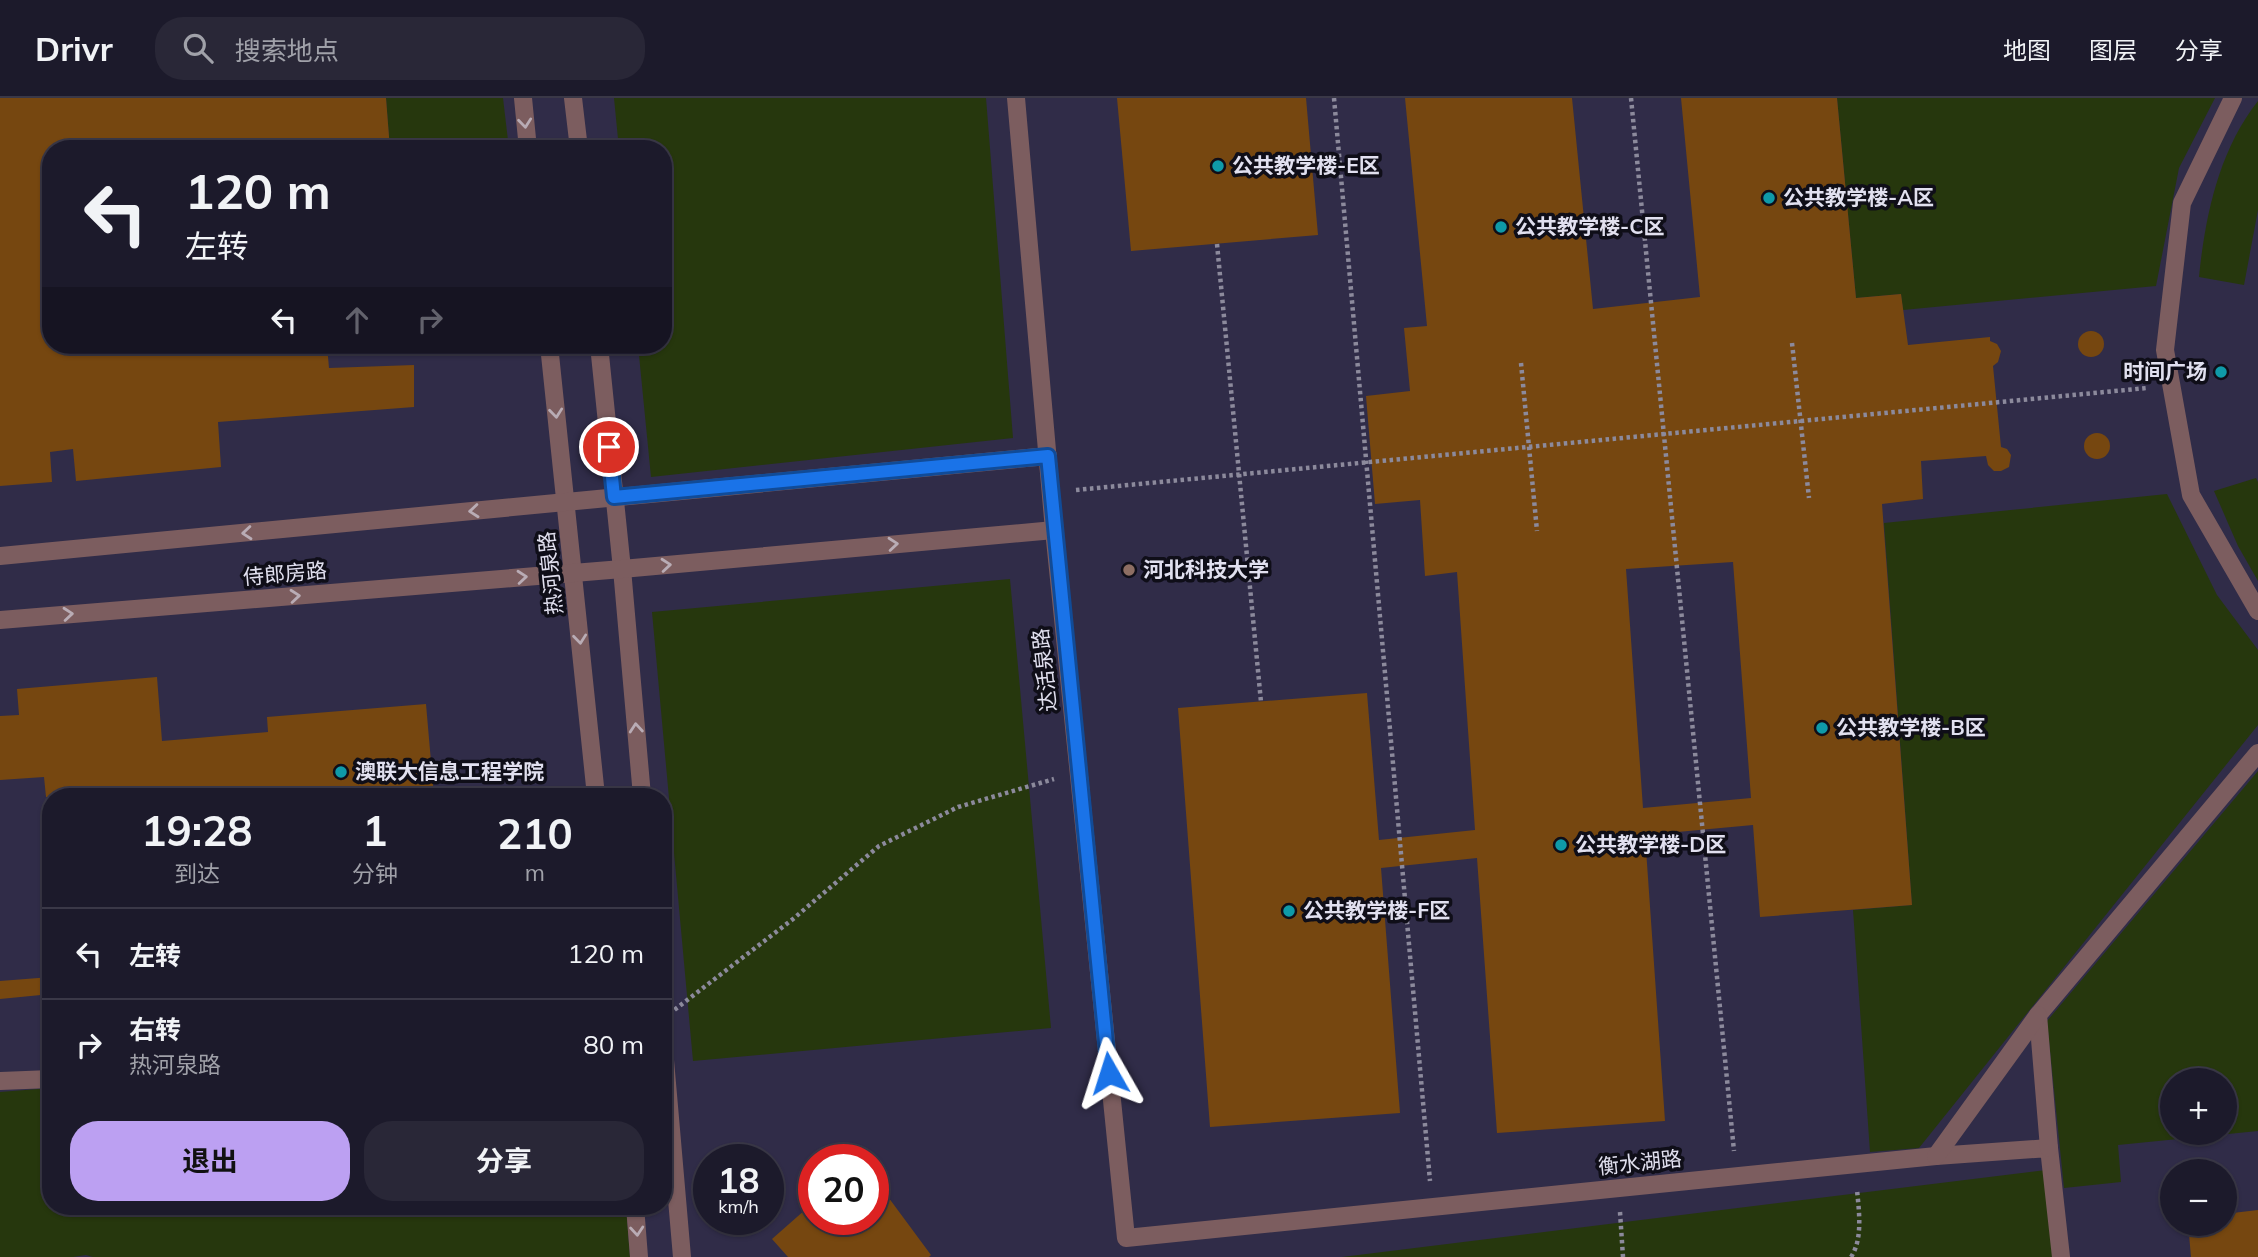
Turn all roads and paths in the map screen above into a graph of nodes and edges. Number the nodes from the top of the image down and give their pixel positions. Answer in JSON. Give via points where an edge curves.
{"nodes":[{"id":1,"x":523,"y":98,"type":"edge"},
{"id":2,"x":573,"y":98,"type":"edge"},
{"id":3,"x":1016,"y":98,"type":"edge"},
{"id":4,"x":1334,"y":98,"type":"edge"},
{"id":5,"x":1631,"y":98,"type":"edge"},
{"id":6,"x":2233,"y":98,"type":"edge"},
{"id":7,"x":527,"y":140,"type":"edge"},
{"id":8,"x":578,"y":140,"type":"edge"},
{"id":9,"x":1217,"y":244,"type":"dead end"},
{"id":10,"x":1792,"y":344,"type":"dead end"},
{"id":11,"x":550,"y":354,"type":"edge"},
{"id":12,"x":600,"y":354,"type":"edge"},
{"id":13,"x":1521,"y":363,"type":"dead end"},
{"id":14,"x":2172,"y":386,"type":"junction"},
{"id":15,"x":1801,"y":421,"type":"junction"},
{"id":16,"x":1663,"y":434,"type":"junction"},
{"id":17,"x":1529,"y":447,"type":"junction"},
{"id":18,"x":1048,"y":456,"type":"junction"},
{"id":19,"x":1366,"y":462,"type":"junction"},
{"id":20,"x":1241,"y":475,"type":"junction"},
{"id":21,"x":1051,"y":492,"type":"junction"},
{"id":22,"x":614,"y":497,"type":"junction"},
{"id":23,"x":1809,"y":498,"type":"dead end"},
{"id":24,"x":566,"y":503,"type":"junction"},
{"id":25,"x":1054,"y":530,"type":"junction"},
{"id":26,"x":1537,"y":531,"type":"dead end"},
{"id":27,"x":0,"y":556,"type":"edge"},
{"id":28,"x":622,"y":569,"type":"junction"},
{"id":29,"x":574,"y":573,"type":"junction"},
{"id":30,"x":2258,"y":611,"type":"edge"},
{"id":31,"x":0,"y":620,"type":"edge"},
{"id":32,"x":1261,"y":702,"type":"dead end"},
{"id":33,"x":2258,"y":753,"type":"edge"},
{"id":34,"x":1078,"y":772,"type":"junction"},
{"id":35,"x":595,"y":788,"type":"edge"},
{"id":36,"x":641,"y":788,"type":"edge"},
{"id":37,"x":672,"y":1012,"type":"edge"},
{"id":38,"x":2038,"y":1015,"type":"junction"},
{"id":39,"x":42,"y":1080,"type":"edge"},
{"id":40,"x":0,"y":1082,"type":"edge"},
{"id":41,"x":2049,"y":1148,"type":"junction"},
{"id":42,"x":1936,"y":1156,"type":"junction"},
{"id":43,"x":1854,"y":1164,"type":"junction"},
{"id":44,"x":672,"y":1171,"type":"edge"},
{"id":45,"x":1736,"y":1176,"type":"junction"},
{"id":46,"x":1618,"y":1188,"type":"junction"},
{"id":47,"x":1433,"y":1207,"type":"junction"},
{"id":48,"x":636,"y":1215,"type":"edge"},
{"id":49,"x":1126,"y":1238,"type":"joint"},
{"id":50,"x":639,"y":1257,"type":"edge"},
{"id":51,"x":682,"y":1257,"type":"edge"},
{"id":52,"x":1623,"y":1257,"type":"edge"},
{"id":53,"x":1851,"y":1257,"type":"edge"},
{"id":54,"x":2061,"y":1257,"type":"edge"}],
"edges":[{"from":1,"to":7,"type":"lane","one_way":true},
{"from":2,"to":8,"type":"lane"},
{"from":3,"to":18,"type":"lane","name":"达活泉路"},
{"from":4,"to":19,"type":"path"},
{"from":5,"to":16,"type":"path"},
{"from":6,"to":14,"type":"lane","via":[[2182,204],[2165,350]]},
{"from":9,"to":20,"type":"path"},
{"from":10,"to":15,"type":"path"},
{"from":11,"to":24,"type":"lane","name":"热河泉路","one_way":true},
{"from":12,"to":22,"type":"lane"},
{"from":13,"to":17,"type":"path"},
{"from":14,"to":15,"type":"path"},
{"from":14,"to":30,"type":"lane","via":[[2191,495]]},
{"from":15,"to":16,"type":"path"},
{"from":15,"to":23,"type":"path"},
{"from":16,"to":17,"type":"path"},
{"from":16,"to":45,"type":"path"},
{"from":17,"to":19,"type":"path"},
{"from":17,"to":26,"type":"path"},
{"from":18,"to":21,"type":"lane","name":"达活泉路"},
{"from":18,"to":22,"type":"lane"},
{"from":19,"to":20,"type":"path"},
{"from":19,"to":47,"type":"path"},
{"from":20,"to":21,"type":"path"},
{"from":20,"to":32,"type":"path"},
{"from":21,"to":25,"type":"lane","name":"达活泉路"},
{"from":22,"to":24,"type":"lane"},
{"from":22,"to":28,"type":"lane"},
{"from":24,"to":27,"type":"lane","one_way":true},
{"from":24,"to":29,"type":"lane","name":"热河泉路"},
{"from":28,"to":25,"type":"lane","name":"侍郎房路","one_way":true},
{"from":25,"to":34,"type":"lane","name":"达活泉路"},
{"from":28,"to":29,"type":"lane","name":"侍郎房路"},
{"from":36,"to":28,"type":"lane","one_way":true},
{"from":31,"to":29,"type":"lane","name":"侍郎房路","one_way":true},
{"from":29,"to":35,"type":"lane","name":"热河泉路","one_way":true},
{"from":33,"to":38,"type":"lane"},
{"from":34,"to":37,"type":"path","via":[[958,807],[879,846]]},
{"from":34,"to":49,"type":"lane","name":"达活泉路"},
{"from":38,"to":41,"type":"lane"},
{"from":38,"to":42,"type":"lane"},
{"from":39,"to":40,"type":"lane"},
{"from":41,"to":42,"type":"lane","name":"衡水湖路"},
{"from":41,"to":54,"type":"lane"},
{"from":42,"to":43,"type":"lane","name":"衡水湖路"},
{"from":43,"to":45,"type":"lane","name":"衡水湖路"},
{"from":43,"to":53,"type":"path","via":[[1859,1213]]},
{"from":44,"to":51,"type":"lane"},
{"from":45,"to":46,"type":"lane","name":"衡水湖路"},
{"from":46,"to":47,"type":"lane","name":"衡水湖路"},
{"from":46,"to":52,"type":"path"},
{"from":47,"to":49,"type":"lane","name":"衡水湖路"},
{"from":48,"to":50,"type":"lane","one_way":true}]}
